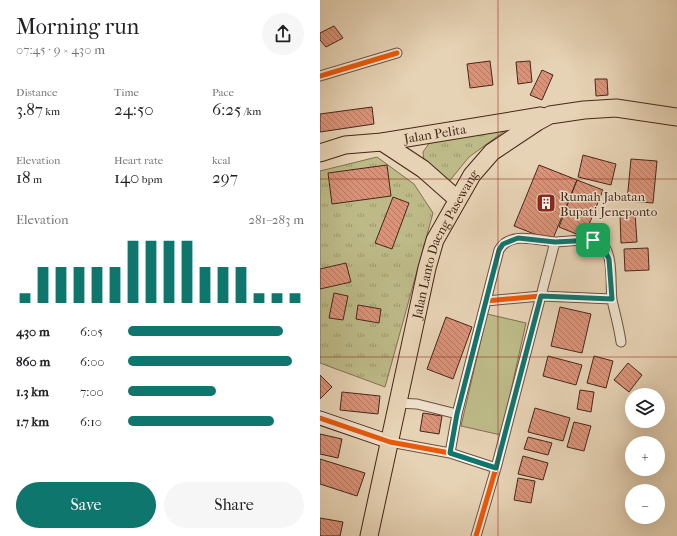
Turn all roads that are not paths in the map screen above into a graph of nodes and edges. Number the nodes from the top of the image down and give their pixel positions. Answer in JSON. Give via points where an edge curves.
{"nodes":[{"id":1,"x":397,"y":52,"type":"dead end"},
{"id":2,"x":320,"y":76,"type":"edge"},
{"id":3,"x":550,"y":114,"type":"junction"},
{"id":4,"x":677,"y":116,"type":"edge"},
{"id":5,"x":382,"y":142,"type":"junction"},
{"id":6,"x":320,"y":153,"type":"edge"},
{"id":7,"x":457,"y":198,"type":"junction"},
{"id":8,"x":555,"y":242,"type":"junction"},
{"id":9,"x":541,"y":296,"type":"junction"},
{"id":10,"x":612,"y":299,"type":"junction"},
{"id":11,"x":486,"y":301,"type":"junction"},
{"id":12,"x":621,"y":342,"type":"dead end"},
{"id":13,"x":397,"y":403,"type":"junction"},
{"id":14,"x":457,"y":414,"type":"junction"},
{"id":15,"x":320,"y":418,"type":"edge"},
{"id":16,"x":390,"y":442,"type":"junction"},
{"id":17,"x":450,"y":453,"type":"junction"},
{"id":18,"x":496,"y":468,"type":"junction"},
{"id":19,"x":369,"y":536,"type":"edge"},
{"id":20,"x":476,"y":536,"type":"edge"}],
"edges":[{"from":1,"to":2,"type":"street"},
{"from":3,"to":4,"type":"highway","name":"Jalan Lanto Daeng Pasewang","via":[[616,108]]},
{"from":3,"to":5,"type":"highway","name":"Jalan Pelita"},
{"from":3,"to":7,"type":"highway","name":"Jalan Lanto Daeng Pasewang","via":[[492,152]]},
{"from":5,"to":6,"type":"highway","name":"Jalan Pelita","via":[[345,146]]},
{"from":5,"to":7,"type":"highway","via":[[418,165]]},
{"from":7,"to":13,"type":"highway","name":"Jalan Lanto Daeng Pasewang","via":[[435,240]]},
{"from":8,"to":9,"type":"street"},
{"from":8,"to":10,"type":"street","via":[[593,240],[601,243],[609,259]]},
{"from":8,"to":11,"type":"street","via":[[518,238],[503,244],[499,250]]},
{"from":9,"to":10,"type":"street"},
{"from":9,"to":11,"type":"street"},
{"from":9,"to":18,"type":"street"},
{"from":10,"to":12,"type":"street"},
{"from":11,"to":14,"type":"street"},
{"from":13,"to":14,"type":"street","via":[[417,404]]},
{"from":13,"to":16,"type":"highway","name":"Jalan Lanto Daeng Pasewang"},
{"from":14,"to":17,"type":"street"},
{"from":15,"to":16,"type":"street"},
{"from":16,"to":17,"type":"street"},
{"from":16,"to":19,"type":"highway","name":"Jalan Lanto Daeng Pasewang"},
{"from":17,"to":18,"type":"street"},
{"from":18,"to":20,"type":"street"}]}
